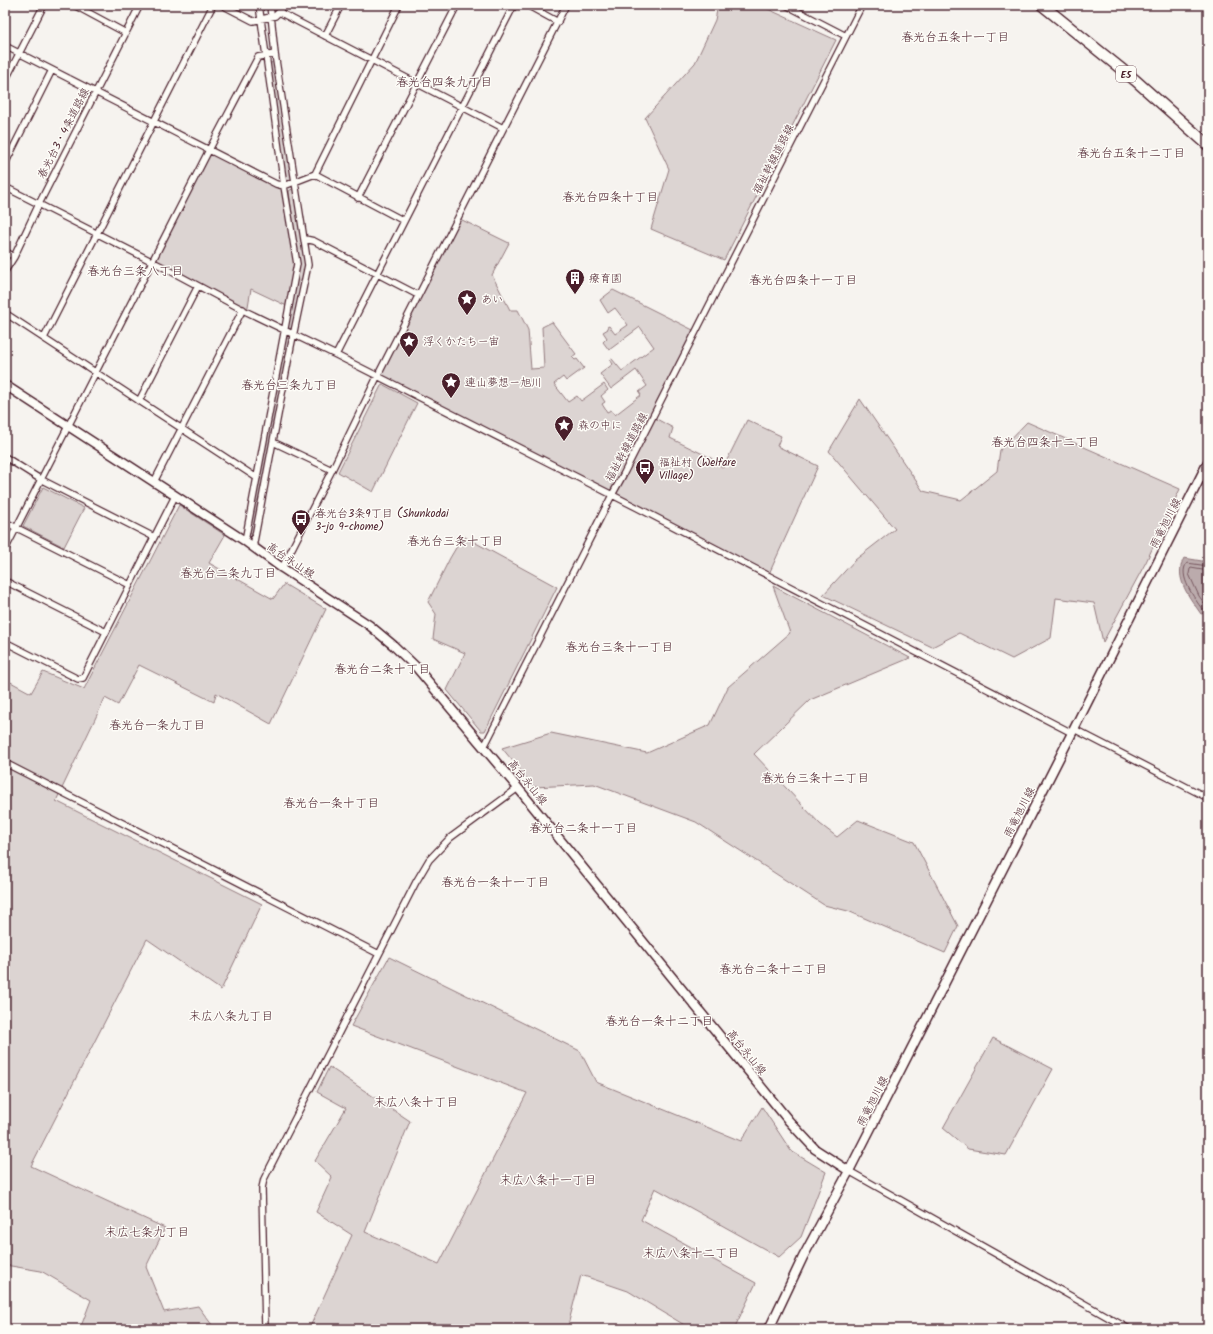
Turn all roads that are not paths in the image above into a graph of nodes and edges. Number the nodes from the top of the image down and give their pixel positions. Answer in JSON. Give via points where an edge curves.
{"nodes":[{"id":1,"x":44,"y":5,"type":"edge"},
{"id":2,"x":74,"y":5,"type":"edge"},
{"id":3,"x":140,"y":5,"type":"edge"},
{"id":4,"x":213,"y":5,"type":"edge"},
{"id":5,"x":222,"y":5,"type":"edge"},
{"id":6,"x":259,"y":5,"type":"edge"},
{"id":7,"x":270,"y":5,"type":"edge"},
{"id":8,"x":283,"y":5,"type":"edge"},
{"id":9,"x":341,"y":5,"type":"edge"},
{"id":10,"x":399,"y":5,"type":"edge"},
{"id":11,"x":457,"y":5,"type":"edge"},
{"id":12,"x":514,"y":5,"type":"edge"},
{"id":13,"x":527,"y":5,"type":"edge"},
{"id":14,"x":566,"y":5,"type":"edge"},
{"id":15,"x":786,"y":5,"type":"edge"},
{"id":16,"x":862,"y":5,"type":"edge"},
{"id":17,"x":1042,"y":5,"type":"edge"},
{"id":18,"x":279,"y":12,"type":"junction"},
{"id":19,"x":271,"y":18,"type":"junction"},
{"id":20,"x":260,"y":19,"type":"junction"},
{"id":21,"x":558,"y":22,"type":"junction"},
{"id":22,"x":126,"y":33,"type":"junction"},
{"id":23,"x":325,"y":36,"type":"junction"},
{"id":24,"x":846,"y":36,"type":"junction"},
{"id":25,"x":5,"y":46,"type":"edge"},
{"id":26,"x":19,"y":53,"type":"junction"},
{"id":27,"x":275,"y":54,"type":"junction"},
{"id":28,"x":265,"y":56,"type":"junction"},
{"id":29,"x":371,"y":60,"type":"junction"},
{"id":30,"x":52,"y":70,"type":"junction"},
{"id":31,"x":5,"y":81,"type":"edge"},
{"id":32,"x":417,"y":83,"type":"junction"},
{"id":33,"x":95,"y":92,"type":"junction"},
{"id":34,"x":462,"y":107,"type":"junction"},
{"id":35,"x":153,"y":122,"type":"junction"},
{"id":36,"x":503,"y":128,"type":"junction"},
{"id":37,"x":1208,"y":145,"type":"edge"},
{"id":38,"x":209,"y":150,"type":"junction"},
{"id":39,"x":5,"y":164,"type":"edge"},
{"id":40,"x":315,"y":174,"type":"junction"},
{"id":41,"x":295,"y":183,"type":"junction"},
{"id":42,"x":284,"y":186,"type":"junction"},
{"id":43,"x":5,"y":187,"type":"edge"},
{"id":44,"x":358,"y":198,"type":"junction"},
{"id":45,"x":38,"y":204,"type":"junction"},
{"id":46,"x":404,"y":221,"type":"junction"},
{"id":47,"x":97,"y":233,"type":"junction"},
{"id":48,"x":305,"y":239,"type":"junction"},
{"id":49,"x":5,"y":251,"type":"edge"},
{"id":50,"x":14,"y":257,"type":"junction"},
{"id":51,"x":152,"y":261,"type":"junction"},
{"id":52,"x":5,"y":271,"type":"edge"},
{"id":53,"x":376,"y":275,"type":"junction"},
{"id":54,"x":198,"y":286,"type":"junction"},
{"id":55,"x":418,"y":295,"type":"junction"},
{"id":56,"x":243,"y":309,"type":"junction"},
{"id":57,"x":5,"y":313,"type":"edge"},
{"id":58,"x":284,"y":330,"type":"junction"},
{"id":59,"x":293,"y":334,"type":"junction"},
{"id":60,"x":44,"y":338,"type":"junction"},
{"id":61,"x":336,"y":355,"type":"junction"},
{"id":62,"x":96,"y":372,"type":"junction"},
{"id":63,"x":377,"y":377,"type":"junction"},
{"id":64,"x":5,"y":385,"type":"edge"},
{"id":65,"x":139,"y":401,"type":"junction"},
{"id":66,"x":68,"y":426,"type":"junction"},
{"id":67,"x":182,"y":429,"type":"junction"},
{"id":68,"x":273,"y":442,"type":"junction"},
{"id":69,"x":5,"y":457,"type":"edge"},
{"id":70,"x":1208,"y":462,"type":"edge"},
{"id":71,"x":332,"y":470,"type":"junction"},
{"id":72,"x":257,"y":478,"type":"junction"},
{"id":73,"x":40,"y":479,"type":"junction"},
{"id":74,"x":154,"y":482,"type":"junction"},
{"id":75,"x":612,"y":495,"type":"junction"},
{"id":76,"x":175,"y":496,"type":"junction"},
{"id":77,"x":5,"y":522,"type":"edge"},
{"id":78,"x":16,"y":528,"type":"junction"},
{"id":79,"x":154,"y":537,"type":"junction"},
{"id":80,"x":245,"y":541,"type":"junction"},
{"id":81,"x":253,"y":547,"type":"junction"},
{"id":82,"x":5,"y":550,"type":"edge"},
{"id":83,"x":282,"y":568,"type":"junction"},
{"id":84,"x":5,"y":581,"type":"edge"},
{"id":85,"x":130,"y":585,"type":"junction"},
{"id":86,"x":106,"y":632,"type":"junction"},
{"id":87,"x":5,"y":642,"type":"edge"},
{"id":88,"x":1073,"y":731,"type":"junction"},
{"id":89,"x":484,"y":747,"type":"junction"},
{"id":90,"x":5,"y":763,"type":"edge"},
{"id":91,"x":518,"y":788,"type":"junction"},
{"id":92,"x":1208,"y":798,"type":"edge"},
{"id":93,"x":379,"y":954,"type":"junction"},
{"id":94,"x":849,"y":1171,"type":"junction"},
{"id":95,"x":265,"y":1329,"type":"edge"},
{"id":96,"x":769,"y":1329,"type":"edge"},
{"id":97,"x":1129,"y":1329,"type":"edge"}],
"edges":[{"from":1,"to":26,"type":"street"},
{"from":2,"to":22,"type":"street"},
{"from":3,"to":22,"type":"street","name":"春光台3・4条道路線"},
{"from":4,"to":35,"type":"street"},
{"from":5,"to":20,"type":"street","via":[[254,21]]},
{"from":6,"to":20,"type":"street"},
{"from":7,"to":19,"type":"street"},
{"from":8,"to":18,"type":"street"},
{"from":9,"to":23,"type":"street"},
{"from":10,"to":29,"type":"street"},
{"from":11,"to":32,"type":"street"},
{"from":12,"to":34,"type":"street"},
{"from":13,"to":21,"type":"street"},
{"from":14,"to":21,"type":"street"},
{"from":15,"to":24,"type":"street"},
{"from":16,"to":24,"type":"street","name":"福祉幹線道路線"},
{"from":17,"to":37,"type":"highway","number":"E5","via":[[1135,80]]},
{"from":18,"to":19,"type":"street"},
{"from":18,"to":23,"type":"street"},
{"from":19,"to":20,"type":"street"},
{"from":19,"to":27,"type":"street"},
{"from":20,"to":28,"type":"street"},
{"from":21,"to":36,"type":"street"},
{"from":22,"to":33,"type":"street","name":"春光台3・4条道路線"},
{"from":23,"to":29,"type":"street"},
{"from":24,"to":75,"type":"street","name":"福祉幹線道路線"},
{"from":25,"to":26,"type":"street"},
{"from":26,"to":30,"type":"street"},
{"from":26,"to":31,"type":"street"},
{"from":27,"to":28,"type":"street"},
{"from":27,"to":41,"type":"street"},
{"from":28,"to":38,"type":"street","via":[[258,58]]},
{"from":28,"to":42,"type":"street"},
{"from":29,"to":32,"type":"street"},
{"from":29,"to":40,"type":"street"},
{"from":30,"to":33,"type":"street"},
{"from":30,"to":39,"type":"street"},
{"from":32,"to":34,"type":"street"},
{"from":32,"to":44,"type":"street"},
{"from":33,"to":35,"type":"street"},
{"from":33,"to":45,"type":"street","name":"春光台3・4条道路線"},
{"from":34,"to":36,"type":"street"},
{"from":34,"to":46,"type":"street"},
{"from":35,"to":38,"type":"street"},
{"from":35,"to":47,"type":"street"},
{"from":36,"to":55,"type":"street"},
{"from":38,"to":42,"type":"street"},
{"from":38,"to":51,"type":"street"},
{"from":40,"to":41,"type":"street"},
{"from":40,"to":44,"type":"street"},
{"from":41,"to":42,"type":"street"},
{"from":41,"to":48,"type":"street"},
{"from":42,"to":58,"type":"street","via":[[297,264]]},
{"from":43,"to":45,"type":"street","name":"福祉幹線道路線"},
{"from":44,"to":46,"type":"street"},
{"from":45,"to":47,"type":"street","name":"福祉幹線道路線"},
{"from":45,"to":50,"type":"street","name":"春光台3・4条道路線"},
{"from":46,"to":53,"type":"street"},
{"from":47,"to":51,"type":"street","name":"福祉幹線道路線"},
{"from":47,"to":60,"type":"street"},
{"from":48,"to":53,"type":"street","via":[[314,241]]},
{"from":48,"to":59,"type":"street","via":[[308,264]]},
{"from":49,"to":50,"type":"street"},
{"from":50,"to":52,"type":"street","name":"春光台3・4条道路線"},
{"from":51,"to":54,"type":"street","name":"福祉幹線道路線"},
{"from":51,"to":62,"type":"street"},
{"from":53,"to":55,"type":"street"},
{"from":53,"to":61,"type":"street"},
{"from":54,"to":56,"type":"street","name":"福祉幹線道路線"},
{"from":54,"to":65,"type":"street"},
{"from":55,"to":63,"type":"street"},
{"from":56,"to":58,"type":"street","name":"福祉幹線道路線"},
{"from":56,"to":67,"type":"street"},
{"from":57,"to":60,"type":"street"},
{"from":58,"to":59,"type":"street","name":"福祉幹線道路線"},
{"from":58,"to":72,"type":"street"},
{"from":59,"to":61,"type":"street","name":"福祉幹線道路線"},
{"from":59,"to":68,"type":"street"},
{"from":60,"to":62,"type":"street"},
{"from":61,"to":63,"type":"street","name":"福祉幹線道路線"},
{"from":62,"to":65,"type":"street"},
{"from":62,"to":66,"type":"street"},
{"from":63,"to":71,"type":"street"},
{"from":63,"to":75,"type":"street","name":"福祉幹線道路線"},
{"from":64,"to":66,"type":"street","name":"高台永山線"},
{"from":65,"to":67,"type":"street"},
{"from":66,"to":73,"type":"street"},
{"from":66,"to":74,"type":"street","name":"高台永山線"},
{"from":67,"to":72,"type":"street"},
{"from":67,"to":74,"type":"street"},
{"from":68,"to":71,"type":"street"},
{"from":68,"to":81,"type":"street"},
{"from":69,"to":73,"type":"street"},
{"from":70,"to":88,"type":"street","name":"雨竜旭川線"},
{"from":71,"to":83,"type":"street"},
{"from":72,"to":80,"type":"street"},
{"from":73,"to":78,"type":"street"},
{"from":73,"to":79,"type":"street"},
{"from":74,"to":76,"type":"street","name":"高台永山線"},
{"from":75,"to":88,"type":"street"},
{"from":75,"to":89,"type":"street"},
{"from":76,"to":79,"type":"street"},
{"from":76,"to":80,"type":"street","name":"高台永山線"},
{"from":77,"to":78,"type":"street"},
{"from":78,"to":82,"type":"street"},
{"from":78,"to":85,"type":"street"},
{"from":79,"to":85,"type":"street"},
{"from":80,"to":81,"type":"street","name":"高台永山線"},
{"from":81,"to":83,"type":"street","name":"高台永山線"},
{"from":83,"to":89,"type":"street","name":"高台永山線","via":[[369,625],[393,645]]},
{"from":84,"to":86,"type":"street"},
{"from":85,"to":86,"type":"street"},
{"from":86,"to":87,"type":"street","via":[[83,678],[78,679]]},
{"from":88,"to":92,"type":"street"},
{"from":88,"to":94,"type":"street","name":"雨竜旭川線"},
{"from":89,"to":91,"type":"street","name":"高台永山線"},
{"from":90,"to":93,"type":"street"},
{"from":91,"to":93,"type":"street","via":[[450,838],[429,860]]},
{"from":91,"to":94,"type":"street","name":"高台永山線","via":[[789,1121],[816,1149]]},
{"from":93,"to":95,"type":"street","via":[[264,1179],[262,1188]]},
{"from":94,"to":96,"type":"street","via":[[803,1257]]},
{"from":94,"to":97,"type":"street"}]}
